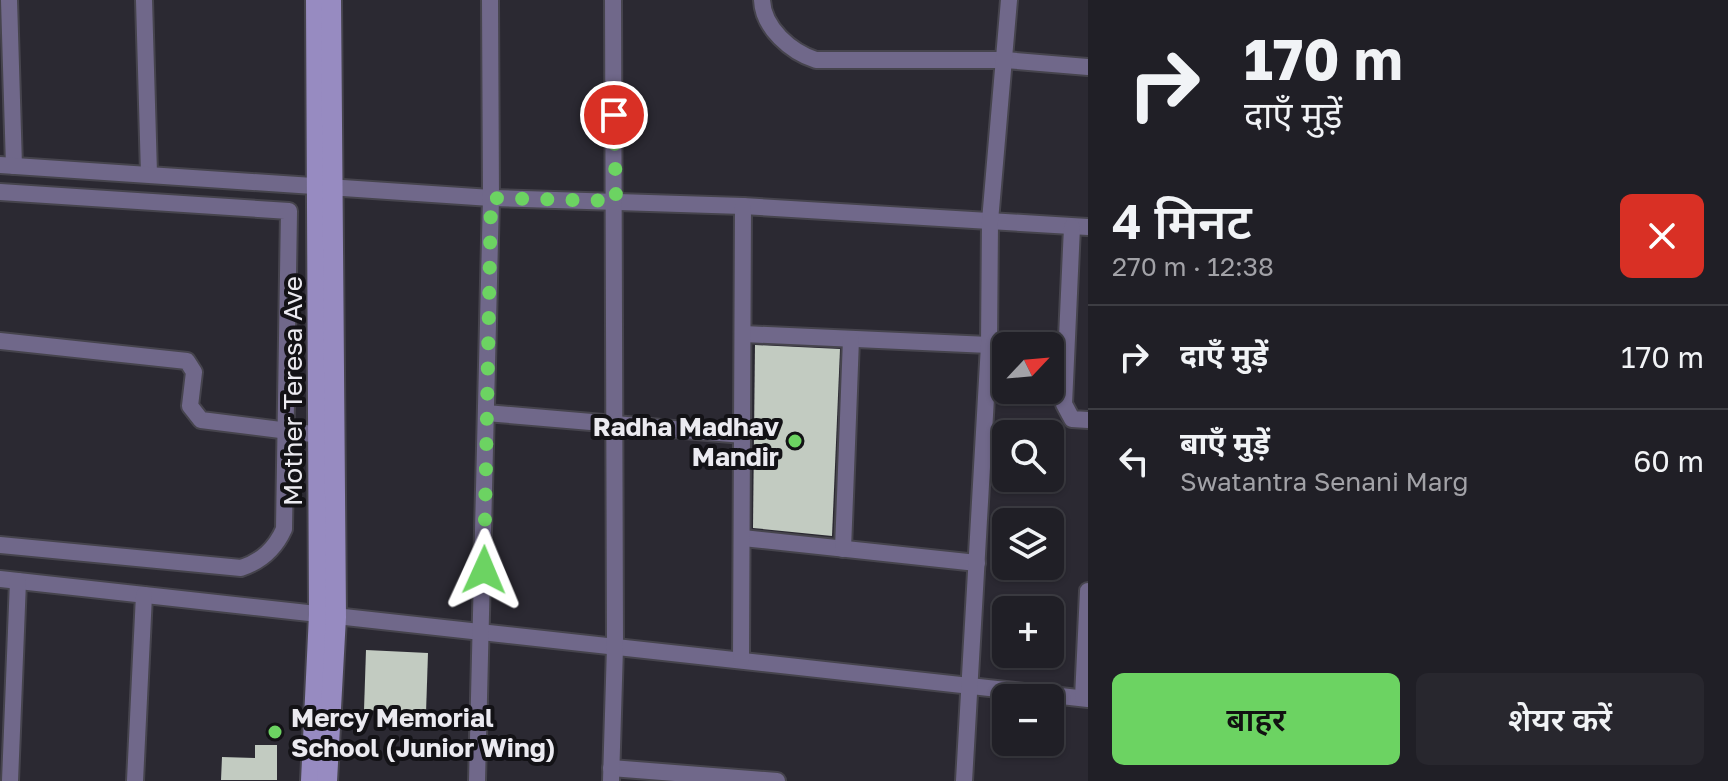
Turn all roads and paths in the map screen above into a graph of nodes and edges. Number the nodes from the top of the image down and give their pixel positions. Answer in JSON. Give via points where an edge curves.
{"nodes":[{"id":1,"x":144,"y":0,"type":"edge"},
{"id":2,"x":316,"y":0,"type":"edge"},
{"id":3,"x":331,"y":0,"type":"edge"},
{"id":4,"x":490,"y":0,"type":"edge"},
{"id":5,"x":613,"y":0,"type":"edge"},
{"id":6,"x":762,"y":0,"type":"edge"},
{"id":7,"x":1009,"y":0,"type":"edge"},
{"id":8,"x":6,"y":7,"type":"edge"},
{"id":9,"x":1005,"y":60,"type":"junction"},
{"id":10,"x":1088,"y":67,"type":"edge"},
{"id":11,"x":7,"y":165,"type":"edge"},
{"id":12,"x":149,"y":174,"type":"junction"},
{"id":13,"x":325,"y":188,"type":"junction"},
{"id":14,"x":0,"y":192,"type":"edge"},
{"id":15,"x":491,"y":198,"type":"junction"},
{"id":16,"x":616,"y":201,"type":"junction"},
{"id":17,"x":743,"y":206,"type":"junction"},
{"id":18,"x":990,"y":221,"type":"junction"},
{"id":19,"x":1080,"y":227,"type":"edge"},
{"id":20,"x":744,"y":334,"type":"junction"},
{"id":21,"x":851,"y":339,"type":"junction"},
{"id":22,"x":0,"y":341,"type":"edge"},
{"id":23,"x":989,"y":345,"type":"junction"},
{"id":24,"x":486,"y":413,"type":"junction"},
{"id":25,"x":1088,"y":420,"type":"edge"},
{"id":26,"x":614,"y":426,"type":"junction"},
{"id":27,"x":286,"y":433,"type":"junction"},
{"id":28,"x":743,"y":435,"type":"junction"},
{"id":29,"x":325,"y":436,"type":"junction"},
{"id":30,"x":743,"y":538,"type":"junction"},
{"id":31,"x":0,"y":545,"type":"edge"},
{"id":32,"x":843,"y":549,"type":"junction"},
{"id":33,"x":977,"y":563,"type":"junction"},
{"id":34,"x":0,"y":579,"type":"edge"},
{"id":35,"x":18,"y":581,"type":"junction"},
{"id":36,"x":1088,"y":591,"type":"edge"},
{"id":37,"x":144,"y":595,"type":"junction"},
{"id":38,"x":327,"y":616,"type":"junction"},
{"id":39,"x":484,"y":633,"type":"junction"},
{"id":40,"x":615,"y":647,"type":"junction"},
{"id":41,"x":741,"y":660,"type":"junction"},
{"id":42,"x":970,"y":685,"type":"junction"},
{"id":43,"x":7,"y":698,"type":"edge"},
{"id":44,"x":1086,"y":698,"type":"edge"},
{"id":45,"x":611,"y":775,"type":"edge"},
{"id":46,"x":726,"y":779,"type":"edge"},
{"id":47,"x":10,"y":781,"type":"edge"},
{"id":48,"x":135,"y":781,"type":"edge"},
{"id":49,"x":311,"y":781,"type":"edge"},
{"id":50,"x":327,"y":781,"type":"edge"},
{"id":51,"x":477,"y":781,"type":"edge"},
{"id":52,"x":777,"y":781,"type":"edge"},
{"id":53,"x":964,"y":781,"type":"edge"}],
"edges":[{"from":1,"to":12,"type":"street"},
{"from":2,"to":13,"type":"street"},
{"from":3,"to":13,"type":"street"},
{"from":4,"to":15,"type":"street"},
{"from":5,"to":16,"type":"street"},
{"from":6,"to":9,"type":"street","via":[[780,36],[802,56],[816,60]]},
{"from":7,"to":9,"type":"street"},
{"from":8,"to":11,"type":"street"},
{"from":9,"to":10,"type":"street"},
{"from":9,"to":18,"type":"street"},
{"from":11,"to":12,"type":"street"},
{"from":12,"to":13,"type":"street"},
{"from":13,"to":15,"type":"street"},
{"from":13,"to":29,"type":"street"},
{"from":14,"to":27,"type":"street","via":[[289,211]]},
{"from":15,"to":16,"type":"street"},
{"from":15,"to":24,"type":"street"},
{"from":16,"to":17,"type":"street"},
{"from":16,"to":26,"type":"street"},
{"from":17,"to":18,"type":"street"},
{"from":17,"to":20,"type":"street"},
{"from":18,"to":19,"type":"street"},
{"from":18,"to":23,"type":"street"},
{"from":19,"to":25,"type":"street","via":[[1064,404],[1072,419]]},
{"from":20,"to":21,"type":"street"},
{"from":20,"to":28,"type":"street"},
{"from":21,"to":23,"type":"street"},
{"from":21,"to":32,"type":"street"},
{"from":22,"to":27,"type":"street","via":[[187,361],[193,368],[190,406],[197,418]]},
{"from":23,"to":33,"type":"street"},
{"from":24,"to":26,"type":"street"},
{"from":24,"to":39,"type":"street"},
{"from":26,"to":28,"type":"street"},
{"from":26,"to":40,"type":"street"},
{"from":27,"to":29,"type":"street"},
{"from":27,"to":31,"type":"street","via":[[284,529],[277,546],[253,564],[241,568]]},
{"from":28,"to":30,"type":"street"},
{"from":29,"to":38,"type":"street"},
{"from":30,"to":32,"type":"street"},
{"from":30,"to":41,"type":"street"},
{"from":32,"to":33,"type":"street"},
{"from":33,"to":42,"type":"street"},
{"from":34,"to":35,"type":"street"},
{"from":35,"to":37,"type":"street"},
{"from":35,"to":43,"type":"street"},
{"from":36,"to":44,"type":"street"},
{"from":37,"to":38,"type":"street"},
{"from":37,"to":48,"type":"street"},
{"from":38,"to":39,"type":"street"},
{"from":38,"to":49,"type":"street"},
{"from":38,"to":50,"type":"street"},
{"from":39,"to":40,"type":"street"},
{"from":39,"to":51,"type":"street"},
{"from":40,"to":41,"type":"street"},
{"from":40,"to":45,"type":"street"},
{"from":41,"to":42,"type":"street"},
{"from":42,"to":44,"type":"street"},
{"from":42,"to":53,"type":"street"},
{"from":43,"to":47,"type":"street"},
{"from":45,"to":46,"type":"street"},
{"from":46,"to":52,"type":"street"}]}
